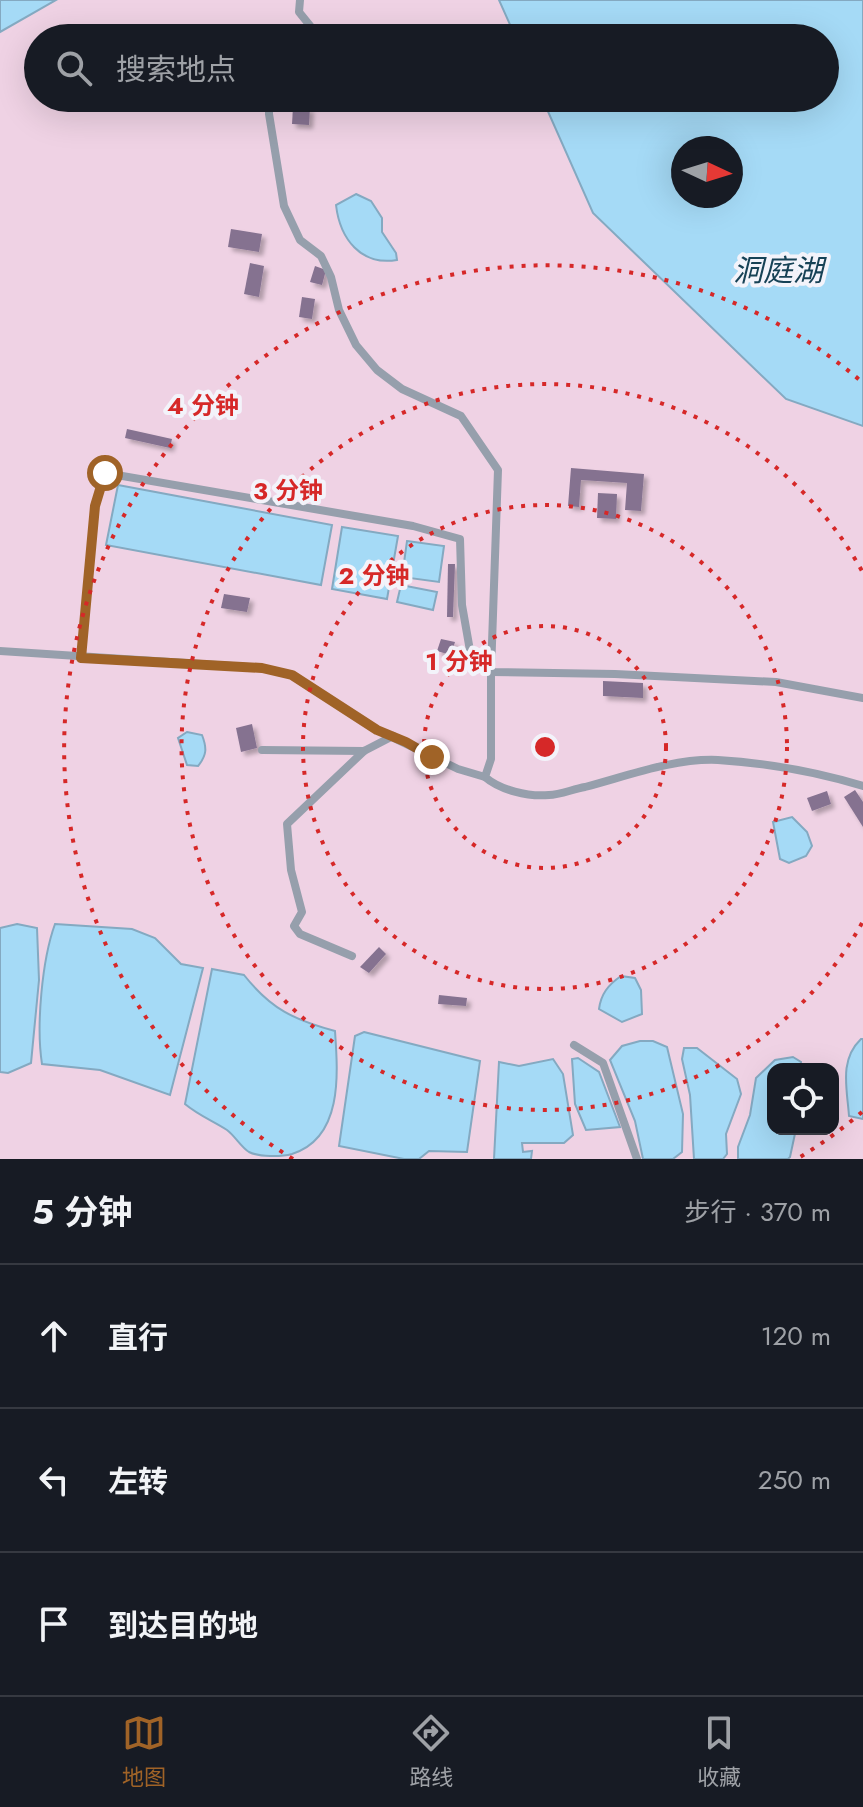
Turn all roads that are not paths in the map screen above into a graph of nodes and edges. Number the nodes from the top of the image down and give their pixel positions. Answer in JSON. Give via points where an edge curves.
{"nodes":[{"id":1,"x":300,"y":0,"type":"edge"},
{"id":2,"x":309,"y":24,"type":"edge"},
{"id":3,"x":269,"y":112,"type":"edge"},
{"id":4,"x":0,"y":651,"type":"edge"},
{"id":5,"x":81,"y":658,"type":"junction"},
{"id":6,"x":491,"y":672,"type":"junction"},
{"id":7,"x":863,"y":698,"type":"edge"},
{"id":8,"x":393,"y":736,"type":"junction"},
{"id":9,"x":262,"y":750,"type":"dead end"},
{"id":10,"x":364,"y":751,"type":"junction"},
{"id":11,"x":485,"y":777,"type":"junction"},
{"id":12,"x":863,"y":786,"type":"edge"},
{"id":13,"x":352,"y":956,"type":"dead end"},
{"id":14,"x":574,"y":1045,"type":"dead end"},
{"id":15,"x":637,"y":1159,"type":"edge"}],
"edges":[{"from":1,"to":2,"type":"street","via":[[299,12]]},
{"from":3,"to":6,"type":"street","via":[[284,206],[300,240],[321,256],[356,345],[402,389],[461,416],[498,470]]},
{"from":4,"to":5,"type":"street"},
{"from":5,"to":6,"type":"street","via":[[95,506],[105,473],[413,526],[460,539],[462,605],[472,662]]},
{"from":5,"to":8,"type":"street","via":[[262,668],[292,675]]},
{"from":6,"to":7,"type":"street","via":[[776,682]]},
{"from":6,"to":11,"type":"street","via":[[491,759]]},
{"from":8,"to":10,"type":"street"},
{"from":8,"to":11,"type":"street"},
{"from":9,"to":10,"type":"street"},
{"from":10,"to":13,"type":"street","via":[[287,824],[302,912],[294,926],[300,934]]},
{"from":11,"to":12,"type":"street","via":[[517,792],[548,796],[716,760]]},
{"from":14,"to":15,"type":"street","via":[[603,1063]]}]}
